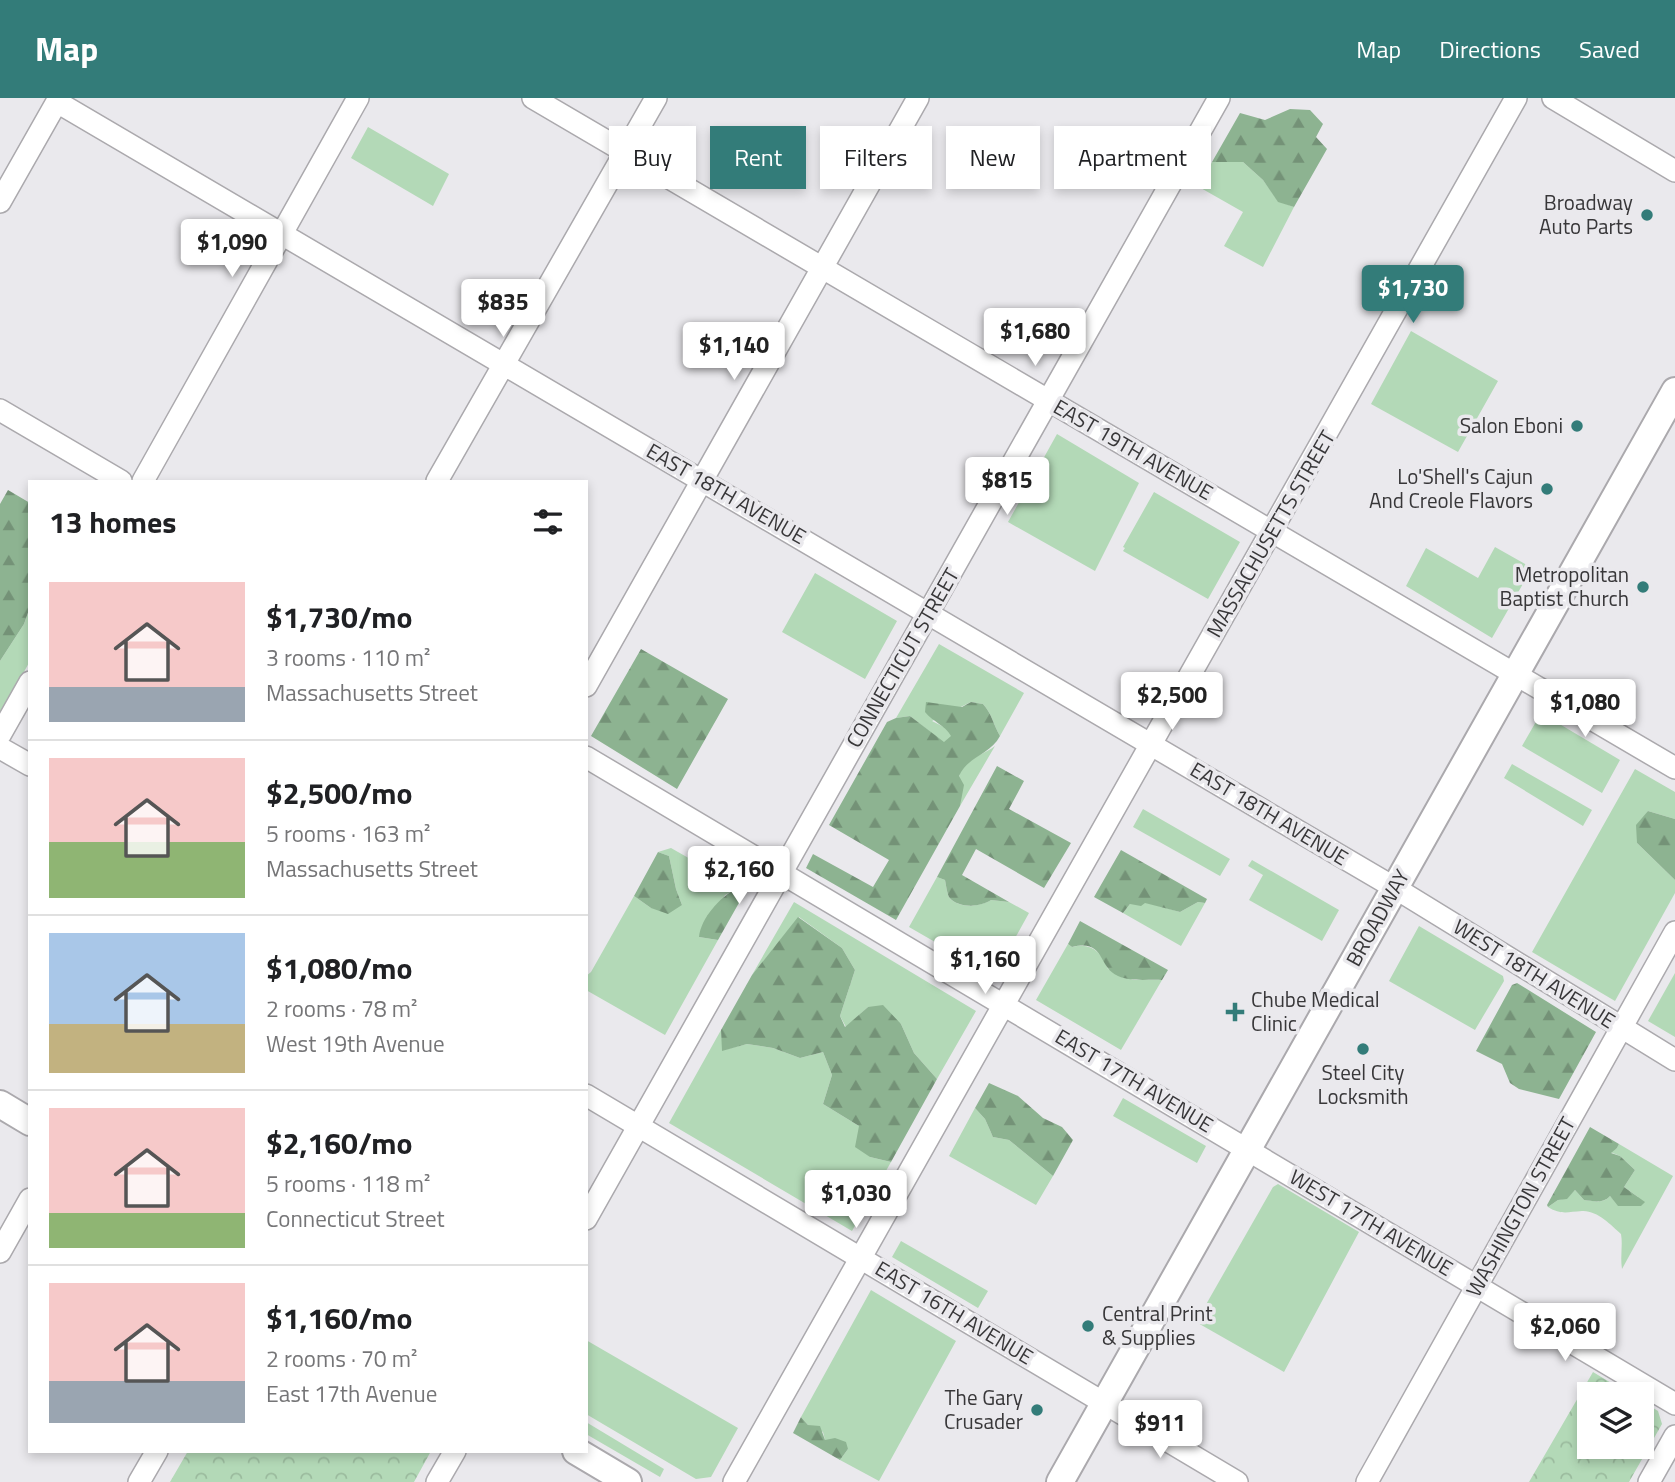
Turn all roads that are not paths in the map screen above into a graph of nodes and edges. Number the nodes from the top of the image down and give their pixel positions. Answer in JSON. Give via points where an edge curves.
{"nodes":[{"id":1,"x":358,"y":98,"type":"edge"},
{"id":2,"x":533,"y":98,"type":"edge"},
{"id":3,"x":656,"y":98,"type":"edge"},
{"id":4,"x":918,"y":98,"type":"edge"},
{"id":5,"x":1219,"y":98,"type":"edge"},
{"id":6,"x":1516,"y":98,"type":"edge"},
{"id":7,"x":1553,"y":98,"type":"edge"},
{"id":8,"x":57,"y":100,"type":"edge"},
{"id":9,"x":640,"y":126,"type":"edge"},
{"id":10,"x":609,"y":142,"type":"edge"},
{"id":11,"x":1675,"y":171,"type":"edge"},
{"id":12,"x":609,"y":182,"type":"edge"},
{"id":13,"x":689,"y":189,"type":"edge"},
{"id":14,"x":0,"y":202,"type":"edge"},
{"id":15,"x":282,"y":234,"type":"junction"},
{"id":16,"x":823,"y":268,"type":"junction"},
{"id":17,"x":505,"y":365,"type":"junction"},
{"id":18,"x":1675,"y":391,"type":"edge"},
{"id":19,"x":1049,"y":401,"type":"junction"},
{"id":20,"x":0,"y":410,"type":"edge"},
{"id":21,"x":119,"y":480,"type":"edge"},
{"id":22,"x":144,"y":480,"type":"edge"},
{"id":23,"x":438,"y":480,"type":"edge"},
{"id":24,"x":702,"y":481,"type":"junction"},
{"id":25,"x":1273,"y":532,"type":"junction"},
{"id":26,"x":928,"y":614,"type":"junction"},
{"id":27,"x":1516,"y":674,"type":"junction"},
{"id":28,"x":588,"y":682,"type":"edge"},
{"id":29,"x":28,"y":686,"type":"edge"},
{"id":30,"x":0,"y":736,"type":"edge"},
{"id":31,"x":1151,"y":744,"type":"junction"},
{"id":32,"x":0,"y":748,"type":"edge"},
{"id":33,"x":588,"y":758,"type":"edge"},
{"id":34,"x":28,"y":764,"type":"edge"},
{"id":35,"x":1675,"y":768,"type":"edge"},
{"id":36,"x":782,"y":873,"type":"junction"},
{"id":37,"x":1395,"y":888,"type":"junction"},
{"id":38,"x":1675,"y":932,"type":"edge"},
{"id":39,"x":1004,"y":1004,"type":"junction"},
{"id":40,"x":1621,"y":1028,"type":"junction"},
{"id":41,"x":1675,"y":1060,"type":"edge"},
{"id":42,"x":588,"y":1096,"type":"edge"},
{"id":43,"x":0,"y":1104,"type":"edge"},
{"id":44,"x":28,"y":1121,"type":"edge"},
{"id":45,"x":639,"y":1126,"type":"junction"},
{"id":46,"x":1247,"y":1149,"type":"junction"},
{"id":47,"x":28,"y":1203,"type":"edge"},
{"id":48,"x":588,"y":1215,"type":"edge"},
{"id":49,"x":0,"y":1252,"type":"edge"},
{"id":50,"x":861,"y":1258,"type":"junction"},
{"id":51,"x":1476,"y":1286,"type":"junction"},
{"id":52,"x":1105,"y":1402,"type":"junction"},
{"id":53,"x":1675,"y":1404,"type":"edge"},
{"id":54,"x":1675,"y":1436,"type":"edge"},
{"id":55,"x":156,"y":1453,"type":"edge"},
{"id":56,"x":454,"y":1453,"type":"edge"},
{"id":57,"x":579,"y":1453,"type":"edge"},
{"id":58,"x":139,"y":1482,"type":"edge"},
{"id":59,"x":437,"y":1482,"type":"edge"},
{"id":60,"x":628,"y":1482,"type":"edge"},
{"id":61,"x":734,"y":1482,"type":"edge"},
{"id":62,"x":1060,"y":1482,"type":"edge"},
{"id":63,"x":1237,"y":1482,"type":"edge"},
{"id":64,"x":1367,"y":1482,"type":"edge"},
{"id":65,"x":1649,"y":1482,"type":"edge"}],
"edges":[{"from":1,"to":15,"type":"street"},
{"from":2,"to":10,"type":"street","name":"EAST 19TH AVENUE"},
{"from":3,"to":9,"type":"street"},
{"from":4,"to":16,"type":"street"},
{"from":5,"to":19,"type":"street","name":"CONNECTICUT STREET"},
{"from":6,"to":25,"type":"street","name":"MASSACHUSETTS STREET"},
{"from":7,"to":11,"type":"street"},
{"from":8,"to":14,"type":"street"},
{"from":8,"to":15,"type":"street","name":"EAST 18TH AVENUE"},
{"from":12,"to":17,"type":"street"},
{"from":13,"to":16,"type":"street","name":"EAST 19TH AVENUE"},
{"from":15,"to":17,"type":"street","name":"EAST 18TH AVENUE"},
{"from":15,"to":22,"type":"street"},
{"from":16,"to":19,"type":"street","name":"EAST 19TH AVENUE"},
{"from":16,"to":24,"type":"street"},
{"from":17,"to":23,"type":"street"},
{"from":17,"to":24,"type":"street","name":"EAST 18TH AVENUE"},
{"from":18,"to":27,"type":"main road","name":"BROADWAY"},
{"from":19,"to":25,"type":"street","name":"EAST 19TH AVENUE"},
{"from":19,"to":26,"type":"street","name":"CONNECTICUT STREET"},
{"from":20,"to":21,"type":"street"},
{"from":24,"to":26,"type":"street","name":"EAST 18TH AVENUE"},
{"from":24,"to":28,"type":"street"},
{"from":25,"to":27,"type":"street","name":"EAST 19TH AVENUE"},
{"from":25,"to":31,"type":"street","name":"MASSACHUSETTS STREET"},
{"from":26,"to":31,"type":"street","name":"EAST 18TH AVENUE"},
{"from":26,"to":36,"type":"street","name":"CONNECTICUT STREET"},
{"from":27,"to":35,"type":"street","name":"EAST 19TH AVENUE"},
{"from":27,"to":37,"type":"main road","name":"BROADWAY"},
{"from":29,"to":30,"type":"street"},
{"from":31,"to":37,"type":"street","name":"EAST 18TH AVENUE"},
{"from":31,"to":39,"type":"street","name":"MASSACHUSETTS STREET"},
{"from":32,"to":34,"type":"street"},
{"from":33,"to":36,"type":"street","name":"EAST 17TH AVENUE"},
{"from":36,"to":39,"type":"street","name":"EAST 17TH AVENUE"},
{"from":36,"to":45,"type":"street","name":"CONNECTICUT STREET"},
{"from":37,"to":40,"type":"street","name":"WEST 18TH AVENUE"},
{"from":37,"to":46,"type":"main road","name":"BROADWAY"},
{"from":38,"to":40,"type":"street","name":"WASHINGTON STREET"},
{"from":39,"to":46,"type":"street","name":"EAST 17TH AVENUE"},
{"from":39,"to":50,"type":"street","name":"MASSACHUSETTS STREET"},
{"from":40,"to":41,"type":"street","name":"WEST 18TH AVENUE"},
{"from":40,"to":51,"type":"street","name":"WASHINGTON STREET"},
{"from":42,"to":45,"type":"street","name":"EAST 16TH AVENUE"},
{"from":43,"to":44,"type":"main road"},
{"from":45,"to":48,"type":"street","name":"CONNECTICUT STREET"},
{"from":45,"to":50,"type":"street","name":"EAST 16TH AVENUE"},
{"from":46,"to":51,"type":"street","name":"WEST 17TH AVENUE"},
{"from":46,"to":52,"type":"main road","name":"BROADWAY"},
{"from":47,"to":49,"type":"street"},
{"from":50,"to":52,"type":"street","name":"EAST 16TH AVENUE"},
{"from":50,"to":61,"type":"street","name":"MASSACHUSETTS STREET"},
{"from":51,"to":53,"type":"street","name":"WEST 17TH AVENUE"},
{"from":51,"to":64,"type":"street","name":"WASHINGTON STREET"},
{"from":52,"to":62,"type":"main road","name":"BROADWAY"},
{"from":52,"to":63,"type":"street","name":"EAST 16TH AVENUE"},
{"from":54,"to":65,"type":"street"},
{"from":55,"to":58,"type":"street"},
{"from":56,"to":59,"type":"street"},
{"from":57,"to":60,"type":"main road"}]}
